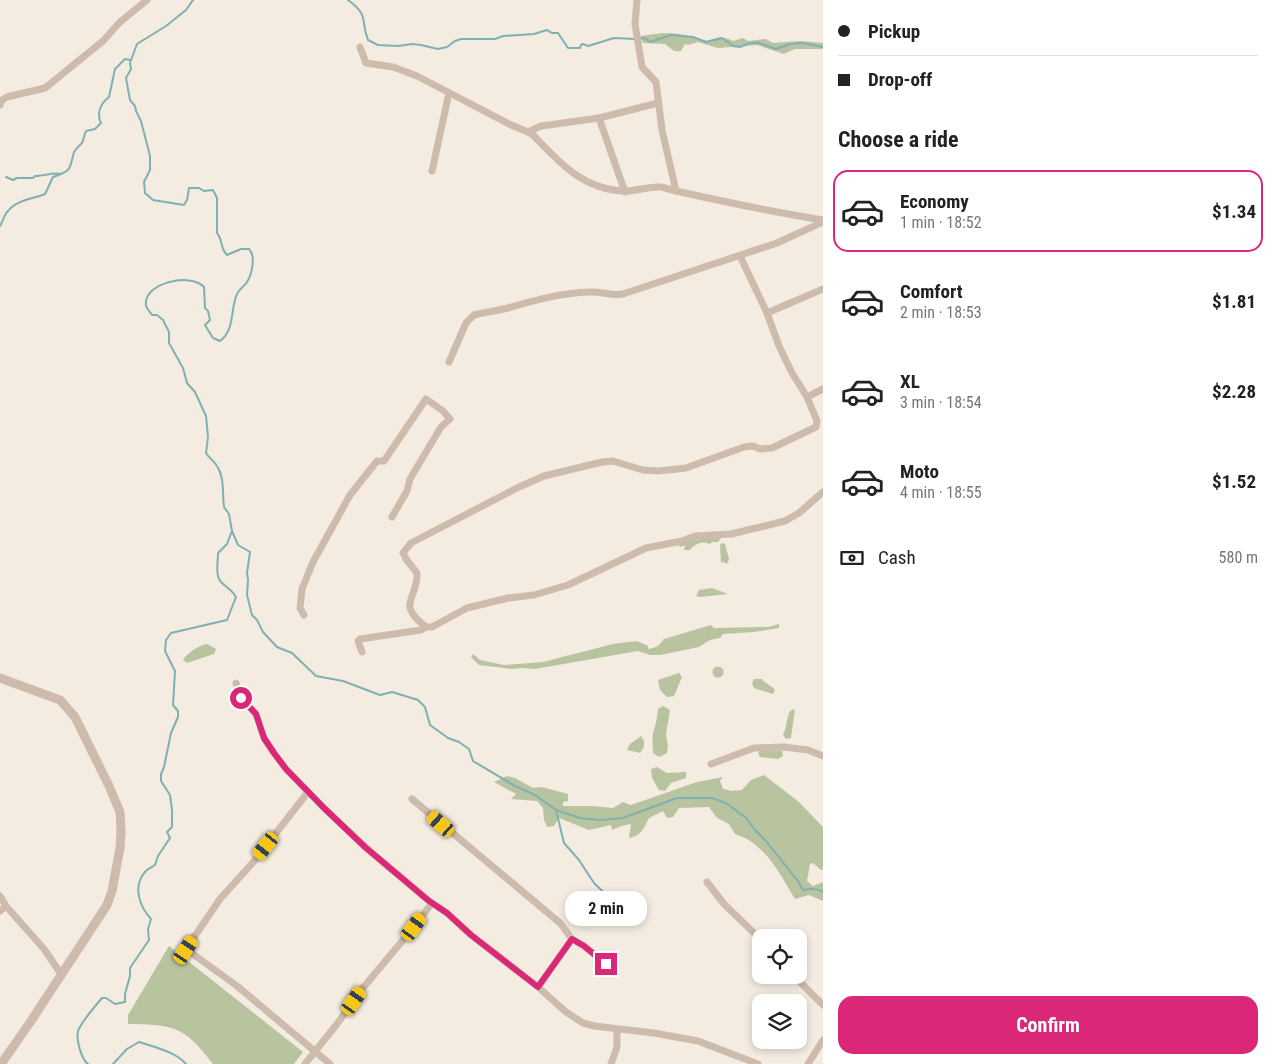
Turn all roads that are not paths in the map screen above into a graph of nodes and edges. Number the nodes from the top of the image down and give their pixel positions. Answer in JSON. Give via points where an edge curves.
{"nodes":[{"id":1,"x":147,"y":0,"type":"edge"},
{"id":2,"x":637,"y":0,"type":"edge"},
{"id":3,"x":360,"y":47,"type":"dead end"},
{"id":4,"x":448,"y":94,"type":"junction"},
{"id":5,"x":658,"y":103,"type":"junction"},
{"id":6,"x":0,"y":105,"type":"edge"},
{"id":7,"x":599,"y":118,"type":"junction"},
{"id":8,"x":528,"y":132,"type":"junction"},
{"id":9,"x":432,"y":171,"type":"dead end"},
{"id":10,"x":676,"y":191,"type":"junction"},
{"id":11,"x":624,"y":192,"type":"junction"},
{"id":12,"x":823,"y":221,"type":"edge"},
{"id":13,"x":740,"y":256,"type":"junction"},
{"id":14,"x":823,"y":289,"type":"edge"},
{"id":15,"x":767,"y":313,"type":"junction"},
{"id":16,"x":449,"y":362,"type":"dead end"},
{"id":17,"x":823,"y":389,"type":"edge"},
{"id":18,"x":807,"y":397,"type":"junction"},
{"id":19,"x":823,"y":492,"type":"edge"},
{"id":20,"x":392,"y":517,"type":"dead end"},
{"id":21,"x":304,"y":615,"type":"dead end"},
{"id":22,"x":426,"y":627,"type":"junction"},
{"id":23,"x":362,"y":652,"type":"dead end"},
{"id":24,"x":0,"y":678,"type":"edge"},
{"id":25,"x":236,"y":683,"type":"dead end"},
{"id":26,"x":823,"y":756,"type":"edge"},
{"id":27,"x":711,"y":764,"type":"dead end"},
{"id":28,"x":308,"y":792,"type":"junction"},
{"id":29,"x":412,"y":799,"type":"dead end"},
{"id":30,"x":707,"y":882,"type":"dead end"},
{"id":31,"x":0,"y":896,"type":"edge"},
{"id":32,"x":432,"y":903,"type":"junction"},
{"id":33,"x":3,"y":908,"type":"edge"},
{"id":34,"x":752,"y":931,"type":"edge"},
{"id":35,"x":572,"y":939,"type":"junction"},
{"id":36,"x":606,"y":964,"type":"dead end"},
{"id":37,"x":61,"y":974,"type":"junction"},
{"id":38,"x":802,"y":984,"type":"edge"},
{"id":39,"x":538,"y":987,"type":"junction"},
{"id":40,"x":823,"y":1005,"type":"edge"},
{"id":41,"x":617,"y":1029,"type":"junction"},
{"id":42,"x":823,"y":1040,"type":"edge"},
{"id":43,"x":315,"y":1051,"type":"junction"},
{"id":44,"x":820,"y":1051,"type":"edge"},
{"id":45,"x":1,"y":1064,"type":"edge"},
{"id":46,"x":305,"y":1064,"type":"edge"},
{"id":47,"x":330,"y":1064,"type":"edge"},
{"id":48,"x":611,"y":1064,"type":"edge"},
{"id":49,"x":758,"y":1064,"type":"edge"},
{"id":50,"x":808,"y":1064,"type":"edge"}],
"edges":[{"from":1,"to":6,"type":"street","via":[[120,22],[103,42],[44,88],[7,97]]},
{"from":2,"to":5,"type":"street","via":[[636,29],[642,67],[656,82]]},
{"from":3,"to":4,"type":"street","via":[[366,63],[394,67]]},
{"from":4,"to":8,"type":"street"},
{"from":4,"to":9,"type":"street"},
{"from":5,"to":7,"type":"street"},
{"from":5,"to":10,"type":"street"},
{"from":7,"to":8,"type":"street","via":[[541,126]]},
{"from":7,"to":11,"type":"street"},
{"from":8,"to":11,"type":"street","via":[[574,174],[589,183]]},
{"from":10,"to":11,"type":"street","via":[[661,187]]},
{"from":10,"to":12,"type":"street"},
{"from":12,"to":13,"type":"street"},
{"from":13,"to":15,"type":"street"},
{"from":13,"to":16,"type":"street","via":[[616,296],[602,292],[566,294],[474,315],[466,323]]},
{"from":14,"to":15,"type":"street"},
{"from":15,"to":18,"type":"street","via":[[779,346]]},
{"from":17,"to":18,"type":"street"},
{"from":18,"to":22,"type":"street","via":[[817,421],[816,427],[772,448],[744,447],[698,465],[673,470],[643,470],[613,461],[577,467],[519,487],[411,543],[403,553],[417,579],[409,603],[417,620]]},
{"from":19,"to":22,"type":"street","via":[[800,513],[785,521],[758,529],[695,536],[646,548],[568,585],[467,608],[432,627]]},
{"from":20,"to":21,"type":"street","via":[[410,479],[441,427],[450,419],[426,399],[384,462],[377,462],[342,508],[302,589],[300,608]]},
{"from":22,"to":23,"type":"street","via":[[360,639]]},
{"from":24,"to":37,"type":"street","via":[[60,700],[68,708],[75,716],[120,812],[121,831],[112,891],[107,904]]},
{"from":25,"to":28,"type":"street","via":[[241,698],[256,714],[264,738],[286,769]]},
{"from":26,"to":27,"type":"street","via":[[784,747],[754,748]]},
{"from":28,"to":32,"type":"street","via":[[365,847]]},
{"from":28,"to":43,"type":"street","via":[[220,899],[186,950],[237,986]]},
{"from":29,"to":35,"type":"street","via":[[560,923]]},
{"from":30,"to":34,"type":"street"},
{"from":31,"to":33,"type":"street"},
{"from":32,"to":39,"type":"street"},
{"from":32,"to":43,"type":"street"},
{"from":33,"to":37,"type":"street","via":[[44,949]]},
{"from":35,"to":36,"type":"street"},
{"from":35,"to":39,"type":"street"},
{"from":37,"to":45,"type":"street"},
{"from":38,"to":40,"type":"street"},
{"from":39,"to":41,"type":"street","via":[[566,1012],[584,1022]]},
{"from":41,"to":48,"type":"street","via":[[617,1047]]},
{"from":41,"to":49,"type":"street","via":[[698,1041]]},
{"from":42,"to":44,"type":"street"},
{"from":43,"to":46,"type":"street"},
{"from":43,"to":47,"type":"street"},
{"from":44,"to":50,"type":"street"}]}
